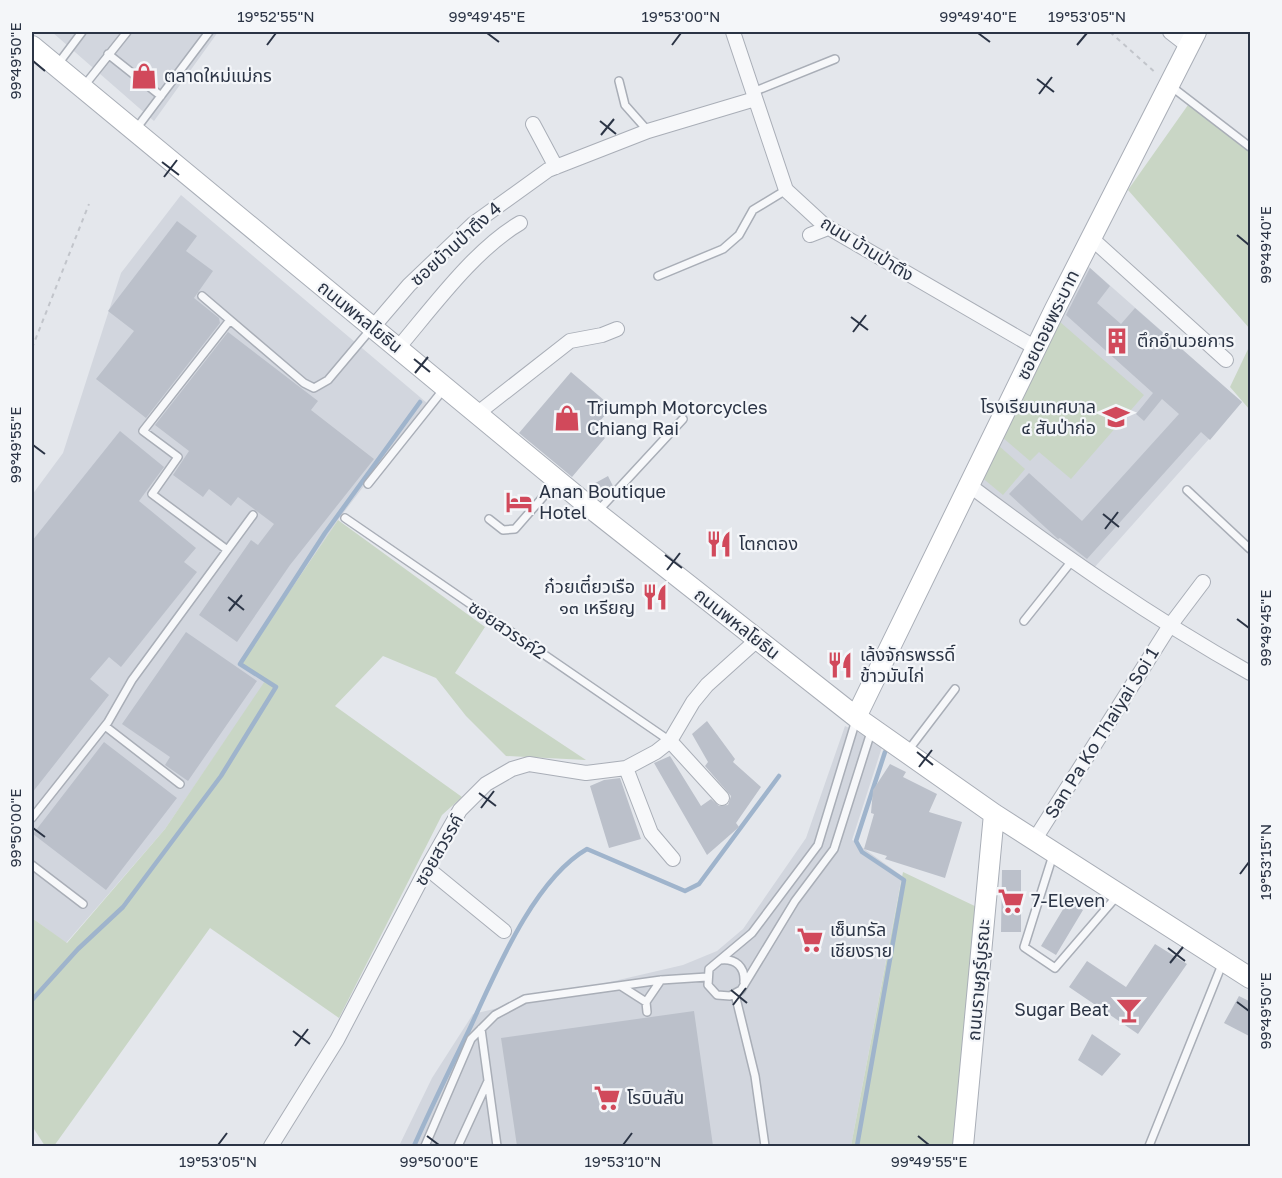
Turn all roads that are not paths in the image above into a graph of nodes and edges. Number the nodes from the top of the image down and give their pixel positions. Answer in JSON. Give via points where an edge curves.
{"nodes":[{"id":1,"x":82,"y":32,"type":"edge"},
{"id":2,"x":127,"y":32,"type":"edge"},
{"id":3,"x":209,"y":32,"type":"edge"},
{"id":4,"x":733,"y":32,"type":"edge"},
{"id":5,"x":1170,"y":32,"type":"edge"},
{"id":6,"x":1192,"y":39,"type":"edge"},
{"id":7,"x":32,"y":45,"type":"edge"},
{"id":8,"x":108,"y":54,"type":"junction"},
{"id":9,"x":835,"y":59,"type":"dead end"},
{"id":10,"x":56,"y":66,"type":"junction"},
{"id":11,"x":619,"y":81,"type":"dead end"},
{"id":12,"x":1169,"y":85,"type":"junction"},
{"id":13,"x":82,"y":88,"type":"junction"},
{"id":14,"x":754,"y":95,"type":"junction"},
{"id":15,"x":161,"y":96,"type":"junction"},
{"id":16,"x":533,"y":124,"type":"dead end"},
{"id":17,"x":134,"y":131,"type":"junction"},
{"id":18,"x":648,"y":131,"type":"junction"},
{"id":19,"x":1251,"y":147,"type":"edge"},
{"id":20,"x":552,"y":168,"type":"junction"},
{"id":21,"x":786,"y":190,"type":"junction"},
{"id":22,"x":520,"y":223,"type":"dead end"},
{"id":23,"x":828,"y":228,"type":"junction"},
{"id":24,"x":810,"y":235,"type":"dead end"},
{"id":25,"x":1092,"y":238,"type":"junction"},
{"id":26,"x":658,"y":276,"type":"dead end"},
{"id":27,"x":202,"y":296,"type":"dead end"},
{"id":28,"x":230,"y":321,"type":"junction"},
{"id":29,"x":373,"y":327,"type":"junction"},
{"id":30,"x":618,"y":329,"type":"dead end"},
{"id":31,"x":398,"y":348,"type":"junction"},
{"id":32,"x":1036,"y":348,"type":"junction"},
{"id":33,"x":1226,"y":360,"type":"dead end"},
{"id":34,"x":446,"y":386,"type":"junction"},
{"id":35,"x":478,"y":413,"type":"junction"},
{"id":36,"x":682,"y":419,"type":"dead end"},
{"id":37,"x":557,"y":480,"type":"junction"},
{"id":38,"x":368,"y":484,"type":"dead end"},
{"id":39,"x":969,"y":485,"type":"junction"},
{"id":40,"x":1187,"y":490,"type":"dead end"},
{"id":41,"x":597,"y":513,"type":"junction"},
{"id":42,"x":253,"y":515,"type":"dead end"},
{"id":43,"x":345,"y":518,"type":"dead end"},
{"id":44,"x":489,"y":519,"type":"dead end"},
{"id":45,"x":226,"y":549,"type":"junction"},
{"id":46,"x":1251,"y":549,"type":"edge"},
{"id":47,"x":1071,"y":562,"type":"junction"},
{"id":48,"x":1203,"y":582,"type":"dead end"},
{"id":49,"x":1024,"y":621,"type":"dead end"},
{"id":50,"x":1169,"y":627,"type":"junction"},
{"id":51,"x":757,"y":640,"type":"junction"},
{"id":52,"x":1251,"y":673,"type":"edge"},
{"id":53,"x":955,"y":689,"type":"dead end"},
{"id":54,"x":864,"y":723,"type":"junction"},
{"id":55,"x":105,"y":726,"type":"junction"},
{"id":56,"x":670,"y":741,"type":"junction"},
{"id":57,"x":907,"y":752,"type":"junction"},
{"id":58,"x":626,"y":768,"type":"junction"},
{"id":59,"x":180,"y":784,"type":"dead end"},
{"id":60,"x":722,"y":798,"type":"dead end"},
{"id":61,"x":994,"y":813,"type":"junction"},
{"id":62,"x":32,"y":818,"type":"edge"},
{"id":63,"x":1035,"y":839,"type":"junction"},
{"id":64,"x":1053,"y":852,"type":"junction"},
{"id":65,"x":673,"y":859,"type":"dead end"},
{"id":66,"x":32,"y":865,"type":"edge"},
{"id":67,"x":427,"y":868,"type":"junction"},
{"id":68,"x":1119,"y":894,"type":"junction"},
{"id":69,"x":83,"y":904,"type":"dead end"},
{"id":70,"x":504,"y":931,"type":"dead end"},
{"id":71,"x":720,"y":960,"type":"junction"},
{"id":72,"x":1223,"y":960,"type":"junction"},
{"id":73,"x":707,"y":977,"type":"junction"},
{"id":74,"x":1251,"y":978,"type":"edge"},
{"id":75,"x":661,"y":980,"type":"junction"},
{"id":76,"x":744,"y":982,"type":"junction"},
{"id":77,"x":621,"y":986,"type":"junction"},
{"id":78,"x":735,"y":994,"type":"junction"},
{"id":79,"x":646,"y":1002,"type":"junction"},
{"id":80,"x":647,"y":1012,"type":"dead end"},
{"id":81,"x":481,"y":1029,"type":"junction"},
{"id":82,"x":489,"y":1080,"type":"junction"},
{"id":83,"x":966,"y":1145,"type":"edge"},
{"id":84,"x":271,"y":1146,"type":"edge"},
{"id":85,"x":424,"y":1146,"type":"edge"},
{"id":86,"x":458,"y":1146,"type":"edge"},
{"id":87,"x":497,"y":1146,"type":"edge"},
{"id":88,"x":765,"y":1146,"type":"edge"},
{"id":89,"x":1149,"y":1146,"type":"edge"}],
"edges":[{"from":1,"to":10,"type":"lane"},
{"from":2,"to":8,"type":"lane"},
{"from":3,"to":15,"type":"lane"},
{"from":4,"to":14,"type":"street","name":"ถนน บ้านป่าตึง"},
{"from":5,"to":6,"type":"street"},
{"from":6,"to":12,"type":"main road","name":"ซอยดอยพระบาท"},
{"from":7,"to":10,"type":"main road","name":"ถนนพหลโยธิน"},
{"from":8,"to":13,"type":"lane"},
{"from":8,"to":15,"type":"lane"},
{"from":9,"to":14,"type":"lane"},
{"from":10,"to":13,"type":"main road","name":"ถนนพหลโยธิน"},
{"from":11,"to":18,"type":"lane","via":[[625,105]]},
{"from":12,"to":19,"type":"lane"},
{"from":12,"to":25,"type":"main road","name":"ซอยดอยพระบาท"},
{"from":13,"to":17,"type":"main road","name":"ถนนพหลโยธิน"},
{"from":14,"to":18,"type":"street","name":"ซอยบ้านป่าตึง 4"},
{"from":14,"to":21,"type":"street","name":"ถนน บ้านป่าตึง"},
{"from":15,"to":17,"type":"lane"},
{"from":16,"to":20,"type":"street"},
{"from":17,"to":29,"type":"main road","name":"ถนนพหลโยธิน"},
{"from":18,"to":20,"type":"street","name":"ซอยบ้านป่าตึง 4"},
{"from":20,"to":29,"type":"street","name":"ซอยบ้านป่าตึง 4","via":[[473,224],[409,285]]},
{"from":21,"to":23,"type":"street","name":"ถนน บ้านป่าตึง"},
{"from":21,"to":26,"type":"lane","via":[[753,210],[739,235],[723,249]]},
{"from":22,"to":31,"type":"street","via":[[502,234],[450,287]]},
{"from":23,"to":24,"type":"street"},
{"from":23,"to":32,"type":"street","name":"ถนน บ้านป่าตึง"},
{"from":25,"to":32,"type":"main road","name":"ซอยดอยพระบาท"},
{"from":25,"to":33,"type":"street"},
{"from":27,"to":28,"type":"lane"},
{"from":28,"to":29,"type":"lane","via":[[314,388],[328,380]]},
{"from":28,"to":45,"type":"lane","via":[[143,431],[178,457],[152,494]]},
{"from":29,"to":31,"type":"main road","name":"ถนนพหลโยธิน"},
{"from":30,"to":35,"type":"street","via":[[570,341]]},
{"from":31,"to":34,"type":"main road","name":"ถนนพหลโยธิน"},
{"from":32,"to":39,"type":"main road","name":"ซอยดอยพระบาท"},
{"from":34,"to":35,"type":"main road","name":"ถนนพหลโยธิน"},
{"from":34,"to":38,"type":"lane"},
{"from":35,"to":37,"type":"main road","name":"ถนนพหลโยธิน"},
{"from":36,"to":41,"type":"lane"},
{"from":37,"to":41,"type":"main road","name":"ถนนพหลโยธิน"},
{"from":37,"to":44,"type":"lane","via":[[514,530],[503,530]]},
{"from":39,"to":47,"type":"street"},
{"from":39,"to":54,"type":"main road","name":"ซอยดอยพระบาท"},
{"from":40,"to":46,"type":"lane"},
{"from":41,"to":51,"type":"main road","name":"ถนนพหลโยธิน"},
{"from":42,"to":45,"type":"lane"},
{"from":43,"to":56,"type":"lane","name":"ซอยสวรรค์2"},
{"from":45,"to":55,"type":"lane","via":[[132,680]]},
{"from":47,"to":49,"type":"lane"},
{"from":47,"to":50,"type":"street"},
{"from":48,"to":50,"type":"street","name":"San Pa Ko Thaiyai Soi 1"},
{"from":50,"to":52,"type":"street"},
{"from":50,"to":63,"type":"street","name":"San Pa Ko Thaiyai Soi 1"},
{"from":51,"to":54,"type":"main road","name":"ถนนพหลโยธิน"},
{"from":51,"to":56,"type":"street","name":"ซอยสวรรค์","via":[[700,693]]},
{"from":53,"to":57,"type":"lane"},
{"from":54,"to":57,"type":"main road","name":"ถนนพหลโยธิน"},
{"from":54,"to":71,"type":"lane","via":[[818,846],[752,933]]},
{"from":54,"to":76,"type":"lane","via":[[834,849],[795,901]]},
{"from":55,"to":59,"type":"lane"},
{"from":55,"to":62,"type":"lane"},
{"from":56,"to":58,"type":"street","name":"ซอยสวรรค์"},
{"from":56,"to":60,"type":"street"},
{"from":57,"to":61,"type":"main road","name":"ถนนพหลโยธิน"},
{"from":58,"to":65,"type":"street","via":[[651,832]]},
{"from":58,"to":67,"type":"street","name":"ซอยสวรรค์","via":[[586,772],[529,764],[512,769],[486,784],[460,810]]},
{"from":61,"to":63,"type":"main road","name":"ถนนพหลโยธิน"},
{"from":61,"to":83,"type":"main road","name":"ถนนราษฎร์บูรณะ"},
{"from":63,"to":64,"type":"main road","name":"ถนนพหลโยธิน"},
{"from":64,"to":68,"type":"main road","name":"ถนนพหลโยธิน"},
{"from":64,"to":68,"type":"lane","via":[[1024,946],[1055,968]]},
{"from":66,"to":69,"type":"lane"},
{"from":67,"to":70,"type":"street"},
{"from":67,"to":84,"type":"street","name":"ซอยสวรรค์","via":[[337,1040]]},
{"from":68,"to":72,"type":"main road","name":"ถนนพหลโยธิน"},
{"from":71,"to":73,"type":"lane","via":[[711,965]]},
{"from":71,"to":76,"type":"lane","via":[[730,959],[739,964]]},
{"from":72,"to":74,"type":"main road","name":"ถนนพหลโยธิน"},
{"from":72,"to":89,"type":"lane"},
{"from":73,"to":75,"type":"lane"},
{"from":73,"to":78,"type":"lane","via":[[708,985],[717,995]]},
{"from":75,"to":77,"type":"lane"},
{"from":75,"to":79,"type":"lane"},
{"from":76,"to":78,"type":"lane"},
{"from":77,"to":79,"type":"lane"},
{"from":77,"to":81,"type":"lane","via":[[525,999],[495,1015]]},
{"from":78,"to":88,"type":"lane","via":[[755,1076]]},
{"from":79,"to":80,"type":"lane"},
{"from":81,"to":82,"type":"lane"},
{"from":81,"to":85,"type":"lane","via":[[471,1039]]},
{"from":82,"to":86,"type":"lane"},
{"from":82,"to":87,"type":"lane"}]}
